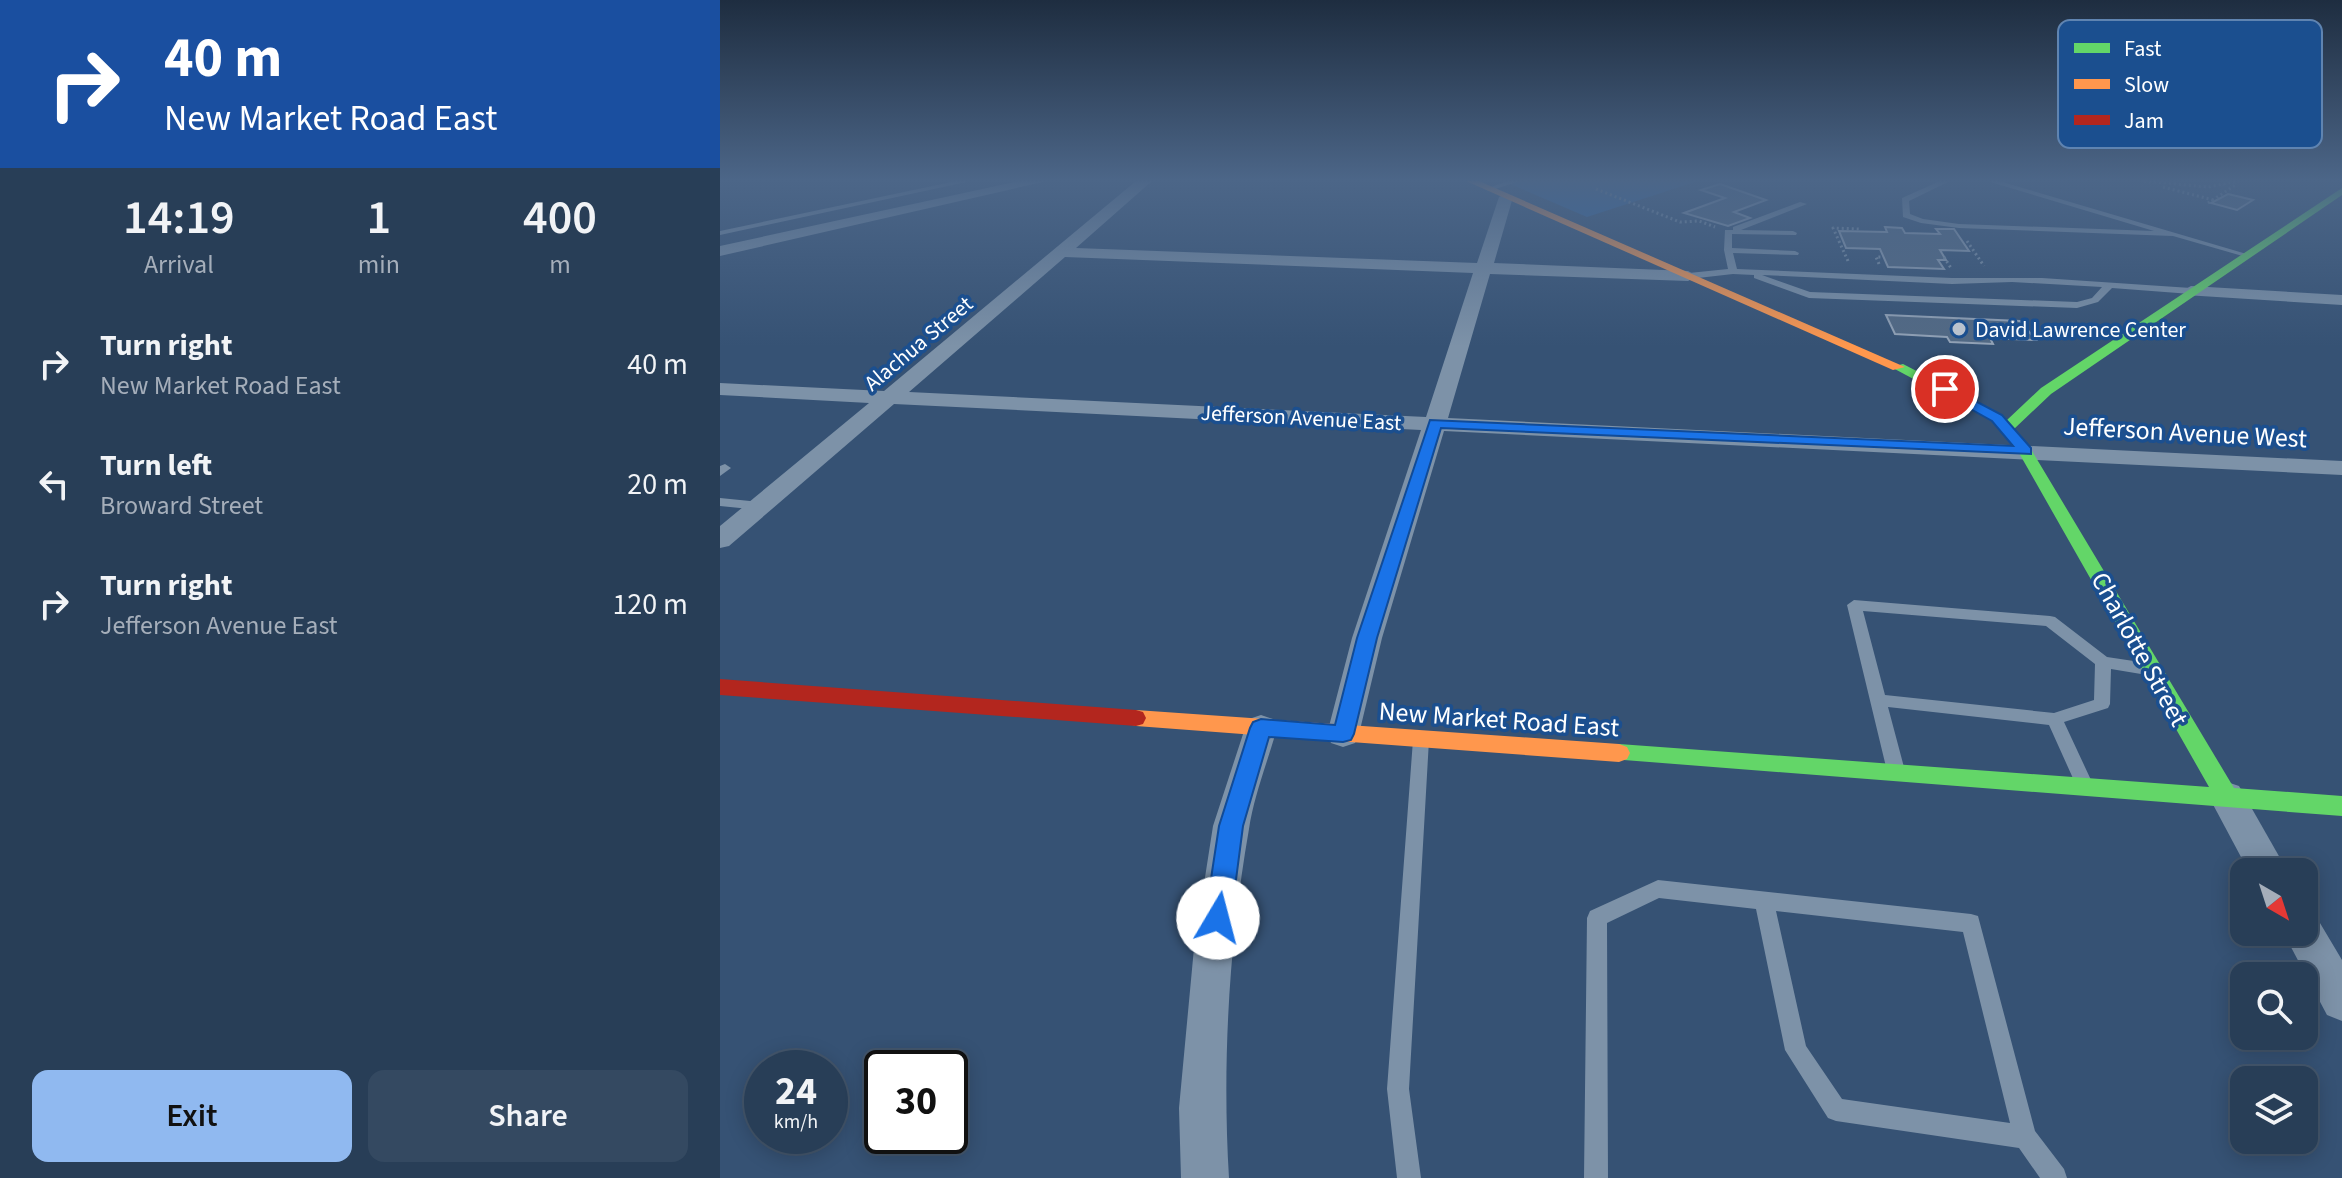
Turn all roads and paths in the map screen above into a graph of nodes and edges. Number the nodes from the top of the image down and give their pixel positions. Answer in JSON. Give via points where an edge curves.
{"nodes":[{"id":1,"x":789,"y":236,"type":"edge"},
{"id":2,"x":1080,"y":236,"type":"edge"},
{"id":3,"x":1492,"y":236,"type":"edge"},
{"id":4,"x":1603,"y":236,"type":"edge"},
{"id":5,"x":1725,"y":236,"type":"edge"},
{"id":6,"x":1837,"y":236,"type":"edge"},
{"id":7,"x":1963,"y":236,"type":"dead end"},
{"id":8,"x":2180,"y":236,"type":"edge"},
{"id":9,"x":2276,"y":236,"type":"edge"},
{"id":10,"x":1728,"y":250,"type":"junction"},
{"id":11,"x":720,"y":251,"type":"edge"},
{"id":12,"x":1061,"y":252,"type":"junction"},
{"id":13,"x":1795,"y":253,"type":"dead end"},
{"id":14,"x":2246,"y":255,"type":"junction"},
{"id":15,"x":1850,"y":265,"type":"dead end"},
{"id":16,"x":1484,"y":267,"type":"junction"},
{"id":17,"x":1987,"y":270,"type":"dead end"},
{"id":18,"x":1733,"y":271,"type":"junction"},
{"id":19,"x":1748,"y":272,"type":"junction"},
{"id":20,"x":1688,"y":276,"type":"junction"},
{"id":21,"x":2109,"y":285,"type":"junction"},
{"id":22,"x":2191,"y":291,"type":"junction"},
{"id":23,"x":2342,"y":300,"type":"edge"},
{"id":24,"x":720,"y":389,"type":"edge"},
{"id":25,"x":891,"y":397,"type":"junction"},
{"id":26,"x":1436,"y":423,"type":"junction"},
{"id":27,"x":2007,"y":428,"type":"junction"},
{"id":28,"x":2025,"y":451,"type":"junction"},
{"id":29,"x":2342,"y":468,"type":"edge"},
{"id":30,"x":720,"y":502,"type":"edge"},
{"id":31,"x":760,"y":506,"type":"junction"},
{"id":32,"x":720,"y":540,"type":"edge"},
{"id":33,"x":2103,"y":662,"type":"junction"},
{"id":34,"x":2151,"y":669,"type":"junction"},
{"id":35,"x":720,"y":687,"type":"edge"},
{"id":36,"x":1878,"y":700,"type":"junction"},
{"id":37,"x":2054,"y":719,"type":"junction"},
{"id":38,"x":1261,"y":728,"type":"junction"},
{"id":39,"x":1343,"y":734,"type":"junction"},
{"id":40,"x":1421,"y":739,"type":"junction"},
{"id":41,"x":1897,"y":773,"type":"junction"},
{"id":42,"x":2086,"y":787,"type":"junction"},
{"id":43,"x":2227,"y":797,"type":"junction"},
{"id":44,"x":2342,"y":806,"type":"edge"},
{"id":45,"x":2261,"y":858,"type":"edge"},
{"id":46,"x":1764,"y":901,"type":"junction"},
{"id":47,"x":2311,"y":946,"type":"edge"},
{"id":48,"x":2342,"y":1000,"type":"edge"},
{"id":49,"x":2025,"y":1137,"type":"junction"},
{"id":50,"x":1205,"y":1178,"type":"edge"},
{"id":51,"x":1409,"y":1178,"type":"edge"},
{"id":52,"x":1596,"y":1178,"type":"edge"},
{"id":53,"x":2055,"y":1178,"type":"edge"}],
"edges":[{"from":1,"to":11,"type":"street"},
{"from":2,"to":12,"type":"street","name":"Alachua Street"},
{"from":3,"to":16,"type":"street"},
{"from":4,"to":20,"type":"street","name":"Charlotte Street"},
{"from":5,"to":10,"type":"lane"},
{"from":6,"to":15,"type":"path"},
{"from":7,"to":17,"type":"path"},
{"from":8,"to":14,"type":"lane"},
{"from":9,"to":14,"type":"street"},
{"from":10,"to":13,"type":"lane"},
{"from":10,"to":18,"type":"lane"},
{"from":12,"to":16,"type":"street"},
{"from":12,"to":25,"type":"street","name":"Alachua Street"},
{"from":14,"to":22,"type":"street"},
{"from":16,"to":20,"type":"street"},
{"from":16,"to":26,"type":"street"},
{"from":18,"to":19,"type":"lane"},
{"from":18,"to":20,"type":"lane"},
{"from":19,"to":21,"type":"lane"},
{"from":19,"to":21,"type":"lane","via":[[1809,295],[2068,305],[2095,300]]},
{"from":20,"to":27,"type":"street","name":"Charlotte Street","via":[[1945,389]]},
{"from":21,"to":22,"type":"lane"},
{"from":22,"to":23,"type":"street"},
{"from":22,"to":27,"type":"street","via":[[2046,391]]},
{"from":24,"to":25,"type":"street","name":"Jefferson Avenue East"},
{"from":25,"to":26,"type":"street","name":"Jefferson Avenue East"},
{"from":25,"to":31,"type":"street","name":"Alachua Street"},
{"from":26,"to":28,"type":"street","name":"Jefferson Avenue East"},
{"from":26,"to":39,"type":"street","via":[[1367,638]]},
{"from":27,"to":28,"type":"street","name":"Charlotte Street"},
{"from":28,"to":29,"type":"street","name":"Jefferson Avenue West"},
{"from":28,"to":34,"type":"street","name":"Charlotte Street"},
{"from":30,"to":31,"type":"lane"},
{"from":31,"to":32,"type":"street","name":"Alachua Street"},
{"from":33,"to":34,"type":"lane"},
{"from":33,"to":36,"type":"lane","via":[[2050,621],[1854,605]]},
{"from":33,"to":37,"type":"lane","via":[[2102,704]]},
{"from":34,"to":43,"type":"street","name":"Charlotte Street"},
{"from":35,"to":38,"type":"street","name":"New Market Road East"},
{"from":36,"to":37,"type":"lane"},
{"from":36,"to":41,"type":"lane"},
{"from":37,"to":42,"type":"lane"},
{"from":38,"to":39,"type":"street","name":"New Market Road East"},
{"from":38,"to":50,"type":"street","via":[[1231,826],[1214,948],[1202,1108]]},
{"from":39,"to":40,"type":"street","name":"New Market Road East"},
{"from":40,"to":41,"type":"street","name":"New Market Road East"},
{"from":40,"to":51,"type":"lane","via":[[1398,1089]]},
{"from":41,"to":42,"type":"street","name":"New Market Road East"},
{"from":42,"to":43,"type":"street","name":"New Market Road East"},
{"from":43,"to":44,"type":"street","name":"New Market Road East"},
{"from":43,"to":45,"type":"street","name":"Charlotte Street"},
{"from":46,"to":49,"type":"lane","via":[[1796,1050],[1836,1110]]},
{"from":46,"to":49,"type":"lane","via":[[1971,923]]},
{"from":46,"to":52,"type":"lane","via":[[1658,889],[1597,918]]},
{"from":47,"to":48,"type":"street"},
{"from":49,"to":53,"type":"lane"}]}
